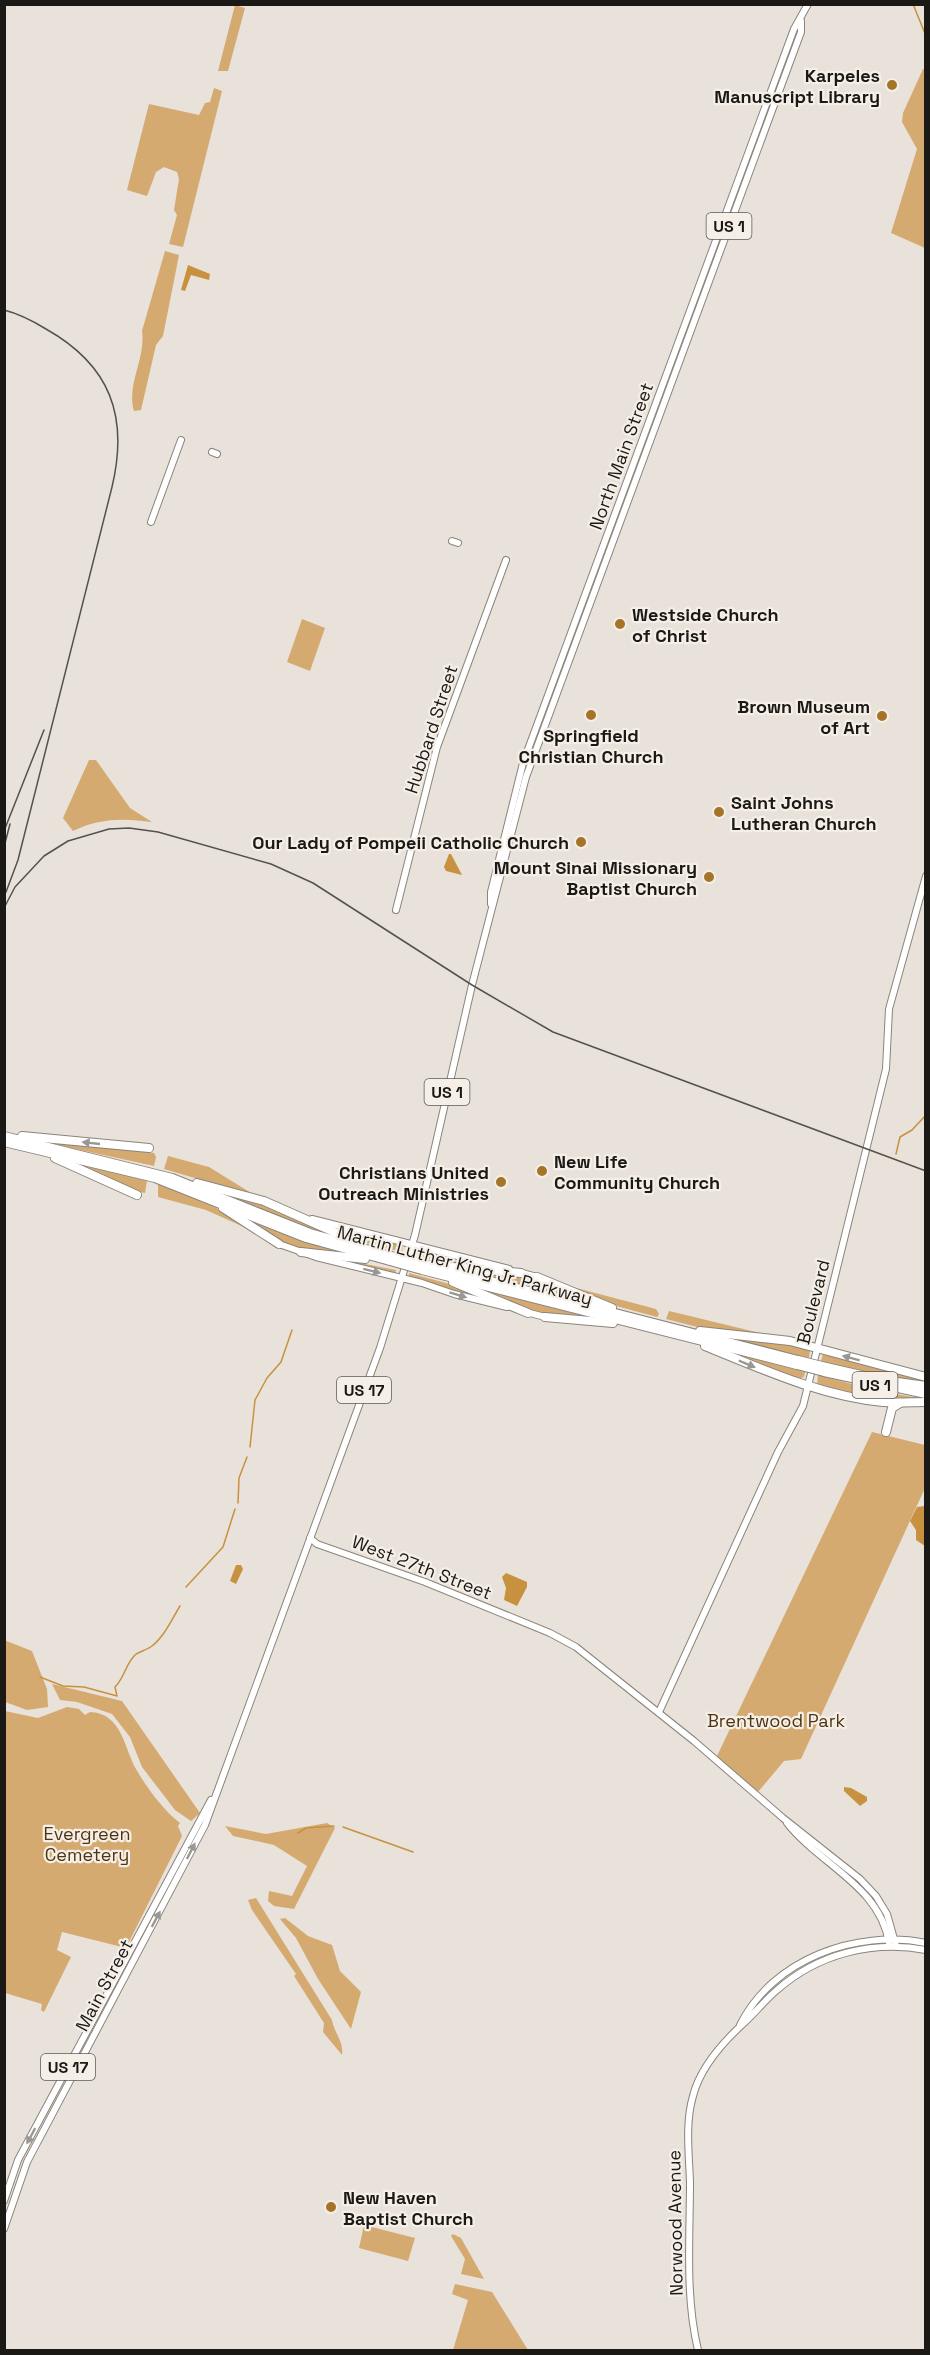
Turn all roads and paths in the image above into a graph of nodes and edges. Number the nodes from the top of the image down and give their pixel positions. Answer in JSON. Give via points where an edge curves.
{"nodes":[{"id":1,"x":808,"y":4,"type":"edge"},
{"id":2,"x":180,"y":440,"type":"dead end"},
{"id":3,"x":151,"y":522,"type":"dead end"},
{"id":4,"x":506,"y":560,"type":"dead end"},
{"id":5,"x":926,"y":876,"type":"edge"},
{"id":6,"x":396,"y":910,"type":"dead end"},
{"id":7,"x":4,"y":1135,"type":"edge"},
{"id":8,"x":4,"y":1142,"type":"edge"},
{"id":9,"x":149,"y":1148,"type":"dead end"},
{"id":10,"x":140,"y":1171,"type":"junction"},
{"id":11,"x":171,"y":1181,"type":"junction"},
{"id":12,"x":137,"y":1195,"type":"dead end"},
{"id":13,"x":216,"y":1201,"type":"junction"},
{"id":14,"x":281,"y":1208,"type":"junction"},
{"id":15,"x":279,"y":1244,"type":"joint"},
{"id":16,"x":412,"y":1244,"type":"junction"},
{"id":17,"x":301,"y":1252,"type":"junction"},
{"id":18,"x":390,"y":1259,"type":"junction"},
{"id":19,"x":424,"y":1268,"type":"junction"},
{"id":20,"x":521,"y":1273,"type":"junction"},
{"id":21,"x":537,"y":1277,"type":"joint"},
{"id":22,"x":402,"y":1278,"type":"junction"},
{"id":23,"x":528,"y":1313,"type":"junction"},
{"id":24,"x":545,"y":1317,"type":"joint"},
{"id":25,"x":641,"y":1322,"type":"junction"},
{"id":26,"x":629,"y":1323,"type":"junction"},
{"id":27,"x":674,"y":1331,"type":"junction"},
{"id":28,"x":818,"y":1348,"type":"junction"},
{"id":29,"x":825,"y":1370,"type":"junction"},
{"id":30,"x":926,"y":1377,"type":"edge"},
{"id":31,"x":808,"y":1385,"type":"junction"},
{"id":32,"x":926,"y":1386,"type":"edge"},
{"id":33,"x":926,"y":1394,"type":"edge"},
{"id":34,"x":901,"y":1402,"type":"junction"},
{"id":35,"x":926,"y":1402,"type":"edge"},
{"id":36,"x":886,"y":1432,"type":"dead end"},
{"id":37,"x":310,"y":1538,"type":"junction"},
{"id":38,"x":659,"y":1712,"type":"junction"},
{"id":39,"x":217,"y":1789,"type":"junction"},
{"id":40,"x":892,"y":1943,"type":"junction"},
{"id":41,"x":926,"y":1943,"type":"edge"},
{"id":42,"x":926,"y":1950,"type":"edge"},
{"id":43,"x":772,"y":1984,"type":"junction"},
{"id":44,"x":761,"y":2006,"type":"junction"},
{"id":45,"x":738,"y":2028,"type":"junction"},
{"id":46,"x":69,"y":2064,"type":"junction"},
{"id":47,"x":50,"y":2118,"type":"junction"},
{"id":48,"x":4,"y":2201,"type":"edge"},
{"id":49,"x":4,"y":2229,"type":"edge"},
{"id":50,"x":698,"y":2350,"type":"edge"}],
"edges":[{"from":1,"to":16,"type":"main road","name":"North Main Street","number":"US 1","via":[[801,32],[533,756],[492,908]]},
{"from":2,"to":3,"type":"main road"},
{"from":4,"to":6,"type":"main road","name":"Hubbard Street","via":[[437,747]]},
{"from":5,"to":28,"type":"main road","name":"Boulevard","via":[[889,1009],[886,1069]]},
{"from":9,"to":7,"type":"highway","one_way":true},
{"from":7,"to":10,"type":"highway","name":"Martin Luther King Jr. Parkway"},
{"from":8,"to":10,"type":"highway","name":"Martin Luther King Jr. Parkway"},
{"from":8,"to":12,"type":"highway","via":[[67,1163]]},
{"from":10,"to":11,"type":"highway","name":"Martin Luther King Jr. Parkway"},
{"from":11,"to":13,"type":"highway","name":"Martin Luther King Jr. Parkway"},
{"from":11,"to":14,"type":"highway","via":[[246,1195]]},
{"from":11,"to":18,"type":"highway","name":"Martin Luther King Jr. Parkway"},
{"from":13,"to":15,"type":"highway"},
{"from":13,"to":18,"type":"highway","name":"Martin Luther King Jr. Parkway","via":[[300,1235]]},
{"from":14,"to":16,"type":"main road","via":[[324,1223]]},
{"from":14,"to":18,"type":"highway"},
{"from":15,"to":17,"type":"main road"},
{"from":16,"to":20,"type":"main road","number":"US 1"},
{"from":16,"to":22,"type":"main road","name":"North Main Street","number":"US 1"},
{"from":17,"to":18,"type":"highway"},
{"from":17,"to":22,"type":"main road","one_way":true},
{"from":18,"to":19,"type":"highway","name":"Martin Luther King Jr. Parkway","bridge":true},
{"from":19,"to":20,"type":"highway"},
{"from":19,"to":23,"type":"highway"},
{"from":19,"to":25,"type":"highway","name":"Martin Luther King Jr. Parkway"},
{"from":19,"to":26,"type":"highway","name":"Martin Luther King Jr. Parkway"},
{"from":20,"to":21,"type":"main road","number":"US 1"},
{"from":21,"to":25,"type":"highway","number":"US 1"},
{"from":22,"to":23,"type":"main road","one_way":true},
{"from":22,"to":37,"type":"main road","name":"North Main Street","number":"US 17"},
{"from":23,"to":24,"type":"main road"},
{"from":24,"to":26,"type":"highway"},
{"from":25,"to":26,"type":"highway","name":"Martin Luther King Jr. Parkway","number":"US 1"},
{"from":25,"to":27,"type":"highway","name":"Martin Luther King Jr. Parkway","number":"US 1"},
{"from":27,"to":28,"type":"highway","via":[[764,1336]]},
{"from":27,"to":29,"type":"highway","name":"Martin Luther King Jr. Parkway","number":"US 1","bridge":true},
{"from":27,"to":31,"type":"highway","one_way":true},
{"from":30,"to":28,"type":"highway","one_way":true},
{"from":28,"to":31,"type":"main road","name":"Boulevard"},
{"from":29,"to":32,"type":"highway","name":"Martin Luther King Jr. Parkway","number":"US 1"},
{"from":29,"to":33,"type":"highway","name":"Martin Luther King Jr. Parkway","number":"US 1"},
{"from":31,"to":34,"type":"highway","via":[[869,1400]]},
{"from":31,"to":38,"type":"main road","name":"Boulevard","via":[[803,1406],[778,1452]]},
{"from":34,"to":35,"type":"highway"},
{"from":34,"to":36,"type":"highway","via":[[892,1408]]},
{"from":37,"to":38,"type":"main road","name":"West 27th Street","via":[[317,1544],[524,1622],[576,1647]]},
{"from":37,"to":39,"type":"main road","name":"Main Street","number":"US 17"},
{"from":38,"to":40,"type":"main road","name":"West 27th Street","via":[[867,1885],[887,1914]]},
{"from":39,"to":46,"type":"main road","name":"Main Street","number":"US 17"},
{"from":47,"to":39,"type":"main road","name":"Main Street","number":"US 17","one_way":true,"via":[[205,1825]]},
{"from":40,"to":41,"type":"main road"},
{"from":40,"to":42,"type":"main road"},
{"from":40,"to":43,"type":"main road","via":[[859,1942],[830,1950],[794,1967]]},
{"from":40,"to":44,"type":"main road","via":[[850,1951],[817,1963],[786,1982]]},
{"from":43,"to":44,"type":"main road"},
{"from":43,"to":45,"type":"main road"},
{"from":44,"to":45,"type":"main road"},
{"from":45,"to":50,"type":"main road","name":"Norwood Avenue","via":[[705,2069],[693,2095],[689,2126],[690,2291]]},
{"from":46,"to":47,"type":"main road"},
{"from":46,"to":48,"type":"main road","name":"Main Street","number":"US 17","one_way":true,"via":[[18,2160]]},
{"from":47,"to":49,"type":"main road","name":"Main Street","number":"US 17","via":[[24,2168]]}]}
